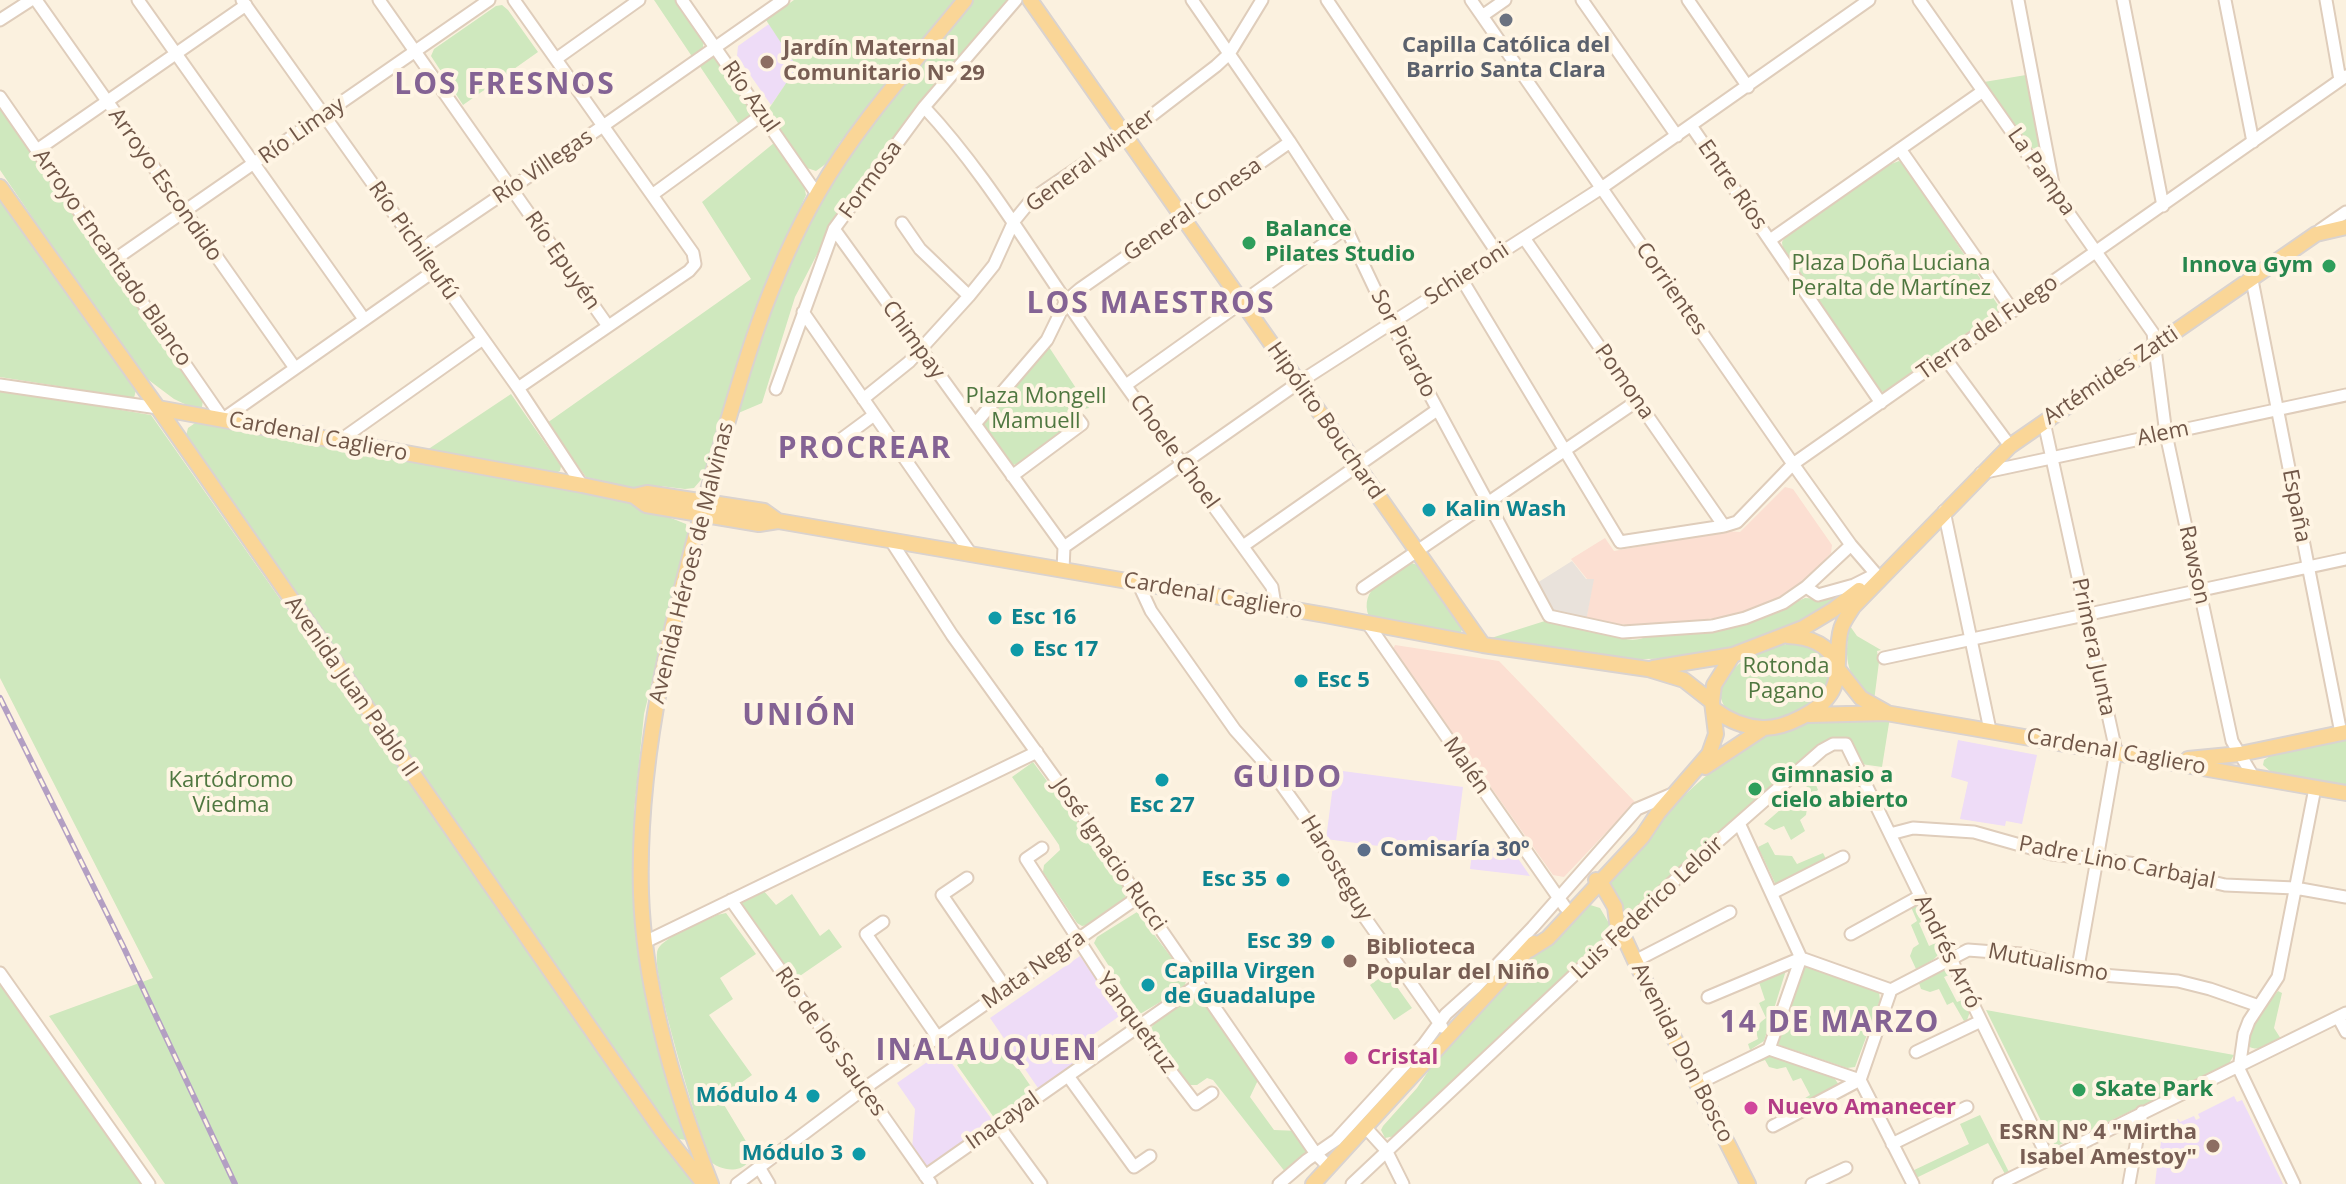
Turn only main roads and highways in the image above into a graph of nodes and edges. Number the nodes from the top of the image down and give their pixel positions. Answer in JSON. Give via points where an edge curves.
{"nodes":[{"id":1,"x":965,"y":0,"type":"edge"},
{"id":2,"x":1030,"y":0,"type":"edge"},
{"id":3,"x":0,"y":187,"type":"edge"},
{"id":4,"x":2346,"y":227,"type":"edge"},
{"id":5,"x":158,"y":408,"type":"junction"},
{"id":6,"x":704,"y":508,"type":"junction"},
{"id":7,"x":1899,"y":558,"type":"junction"},
{"id":8,"x":1785,"y":636,"type":"junction"},
{"id":9,"x":1483,"y":645,"type":"junction"},
{"id":10,"x":1733,"y":655,"type":"junction"},
{"id":11,"x":1838,"y":666,"type":"junction"},
{"id":12,"x":1648,"y":669,"type":"junction"},
{"id":13,"x":1714,"y":706,"type":"junction"},
{"id":14,"x":1886,"y":713,"type":"junction"},
{"id":15,"x":1805,"y":716,"type":"junction"},
{"id":16,"x":1764,"y":728,"type":"junction"},
{"id":17,"x":2344,"y":732,"type":"edge"},
{"id":18,"x":2171,"y":761,"type":"junction"},
{"id":19,"x":1691,"y":776,"type":"junction"},
{"id":20,"x":2346,"y":793,"type":"edge"},
{"id":21,"x":1596,"y":880,"type":"junction"},
{"id":22,"x":1529,"y":950,"type":"junction"},
{"id":23,"x":704,"y":1184,"type":"edge"},
{"id":24,"x":711,"y":1184,"type":"edge"},
{"id":25,"x":1313,"y":1184,"type":"edge"},
{"id":26,"x":1748,"y":1184,"type":"edge"}],
"edges":[{"from":1,"to":6,"type":"main road","name":"Avenida Héroes de Malvinas","via":[[851,141],[817,194],[776,274]]},
{"from":2,"to":9,"type":"main road","name":"Hipólito Bouchard"},
{"from":3,"to":5,"type":"main road","name":"Avenida Juan Pablo II"},
{"from":4,"to":7,"type":"main road","name":"Artémides Zatti","via":[[2316,234],[2010,446]]},
{"from":5,"to":6,"type":"main road","name":"Cardenal Cagliero","via":[[634,496],[647,493]]},
{"from":5,"to":23,"type":"main road","name":"Avenida Juan Pablo II"},
{"from":6,"to":9,"type":"main road","name":"Cardenal Cagliero","via":[[764,511],[778,521]]},
{"from":6,"to":24,"type":"main road","name":"Avenida Héroes de Malvinas","via":[[650,734],[641,894],[661,1024]]},
{"from":7,"to":8,"type":"main road","name":"Artémides Zatti","via":[[1833,610]]},
{"from":7,"to":11,"type":"main road","name":"Artémides Zatti","via":[[1845,619]]},
{"from":8,"to":10,"type":"main road"},
{"from":8,"to":11,"type":"main road","via":[[1811,639]]},
{"from":9,"to":12,"type":"main road","name":"Cardenal Cagliero"},
{"from":10,"to":12,"type":"main road","name":"Cardenal Cagliero"},
{"from":10,"to":13,"type":"main road","via":[[1714,685]]},
{"from":11,"to":14,"type":"main road","name":"Cardenal Cagliero","via":[[1861,698]]},
{"from":11,"to":15,"type":"main road","via":[[1832,690]]},
{"from":12,"to":13,"type":"main road","name":"Cardenal Cagliero","via":[[1684,680]]},
{"from":13,"to":16,"type":"main road","via":[[1741,724]]},
{"from":13,"to":19,"type":"main road","via":[[1716,734]]},
{"from":14,"to":15,"type":"main road","name":"Cardenal Cagliero"},
{"from":14,"to":18,"type":"main road","name":"Cardenal Cagliero"},
{"from":15,"to":16,"type":"main road"},
{"from":16,"to":19,"type":"main road"},
{"from":17,"to":18,"type":"main road","via":[[2240,754]]},
{"from":18,"to":20,"type":"main road","name":"Cardenal Cagliero"},
{"from":19,"to":21,"type":"main road"},
{"from":21,"to":22,"type":"main road","via":[[1548,938]]},
{"from":21,"to":22,"type":"main road","via":[[1562,903]]},
{"from":21,"to":26,"type":"main road","name":"Avenida Don Bosco","via":[[1598,893]]},
{"from":22,"to":25,"type":"main road"}]}
